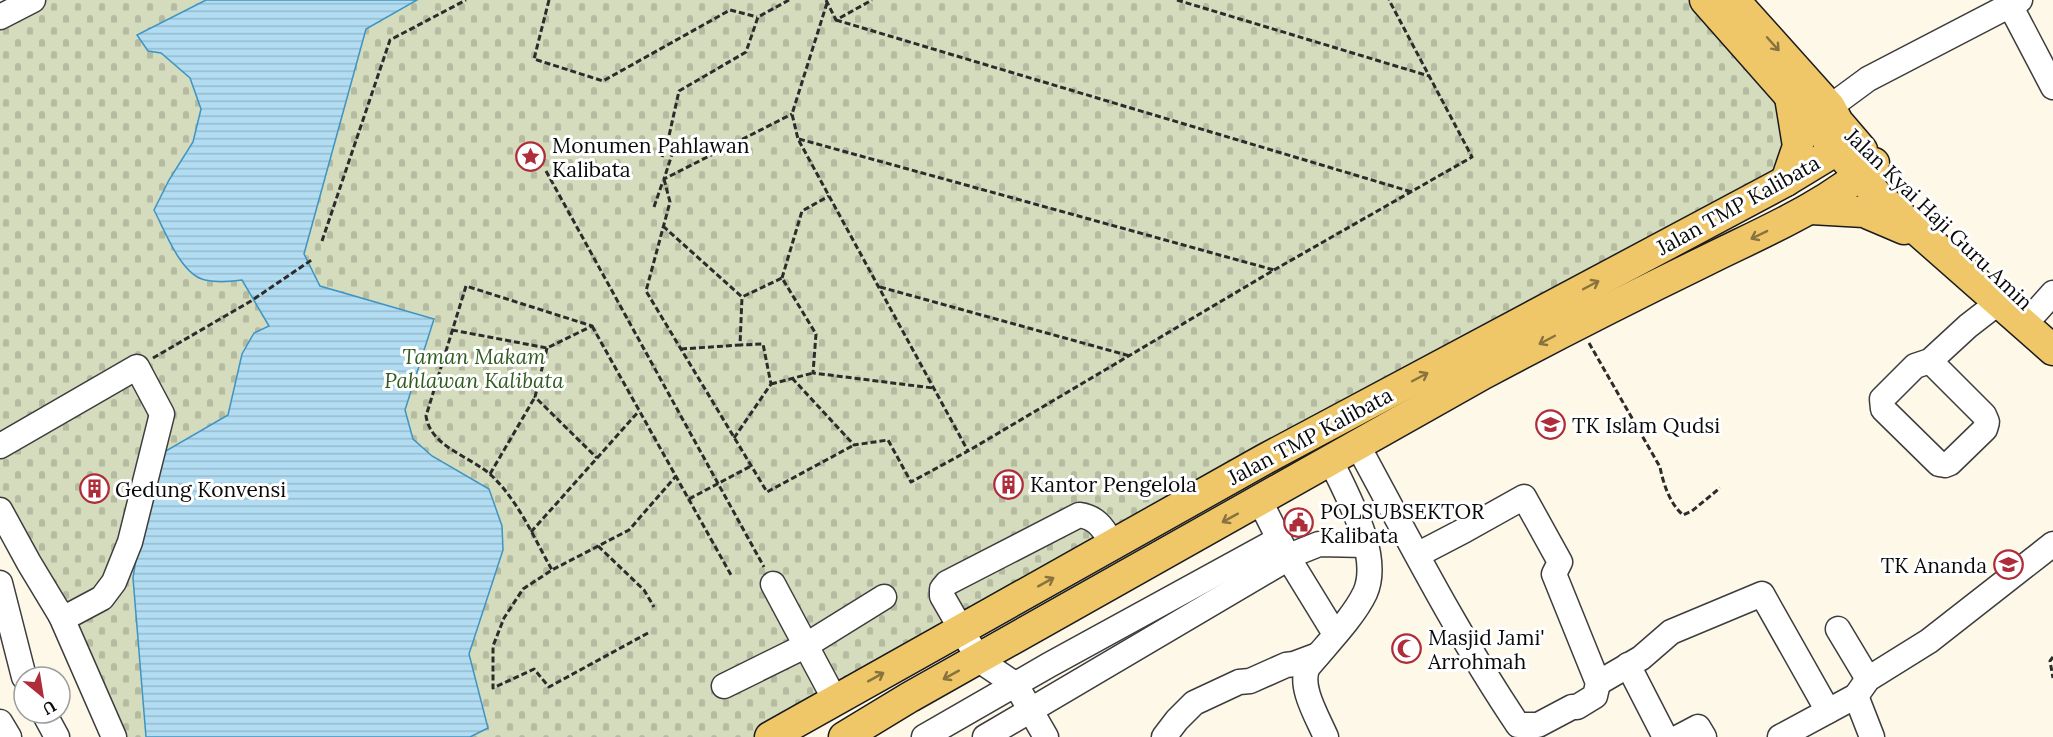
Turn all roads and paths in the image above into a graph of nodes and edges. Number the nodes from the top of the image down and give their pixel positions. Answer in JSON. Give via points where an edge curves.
{"nodes":[{"id":1,"x":33,"y":0,"type":"edge"},
{"id":2,"x":466,"y":0,"type":"edge"},
{"id":3,"x":549,"y":0,"type":"edge"},
{"id":4,"x":789,"y":0,"type":"edge"},
{"id":5,"x":872,"y":0,"type":"edge"},
{"id":6,"x":1178,"y":0,"type":"edge"},
{"id":7,"x":1389,"y":0,"type":"edge"},
{"id":8,"x":1705,"y":0,"type":"edge"},
{"id":9,"x":1734,"y":0,"type":"edge"},
{"id":10,"x":826,"y":2,"type":"edge"},
{"id":11,"x":2015,"y":2,"type":"edge"},
{"id":12,"x":0,"y":17,"type":"edge"},
{"id":13,"x":758,"y":17,"type":"junction"},
{"id":14,"x":837,"y":20,"type":"junction"},
{"id":15,"x":1429,"y":76,"type":"junction"},
{"id":16,"x":2053,"y":87,"type":"edge"},
{"id":17,"x":1789,"y":94,"type":"junction"},
{"id":18,"x":1833,"y":105,"type":"junction"},
{"id":19,"x":792,"y":114,"type":"junction"},
{"id":20,"x":798,"y":139,"type":"junction"},
{"id":21,"x":667,"y":145,"type":"junction"},
{"id":22,"x":1844,"y":145,"type":"junction"},
{"id":23,"x":662,"y":157,"type":"dead end"},
{"id":24,"x":1867,"y":170,"type":"junction"},
{"id":25,"x":546,"y":171,"type":"dead end"},
{"id":26,"x":664,"y":179,"type":"junction"},
{"id":27,"x":1786,"y":181,"type":"junction"},
{"id":28,"x":1412,"y":192,"type":"junction"},
{"id":29,"x":829,"y":196,"type":"junction"},
{"id":30,"x":654,"y":207,"type":"dead end"},
{"id":31,"x":1811,"y":209,"type":"junction"},
{"id":32,"x":663,"y":226,"type":"junction"},
{"id":33,"x":1926,"y":238,"type":"junction"},
{"id":34,"x":322,"y":242,"type":"dead end"},
{"id":35,"x":312,"y":259,"type":"dead end"},
{"id":36,"x":1274,"y":270,"type":"junction"},
{"id":37,"x":782,"y":278,"type":"junction"},
{"id":38,"x":879,"y":286,"type":"junction"},
{"id":39,"x":742,"y":297,"type":"junction"},
{"id":40,"x":1999,"y":302,"type":"junction"},
{"id":41,"x":2047,"y":311,"type":"edge"},
{"id":42,"x":1577,"y":324,"type":"junction"},
{"id":43,"x":592,"y":327,"type":"junction"},
{"id":44,"x":452,"y":330,"type":"junction"},
{"id":45,"x":740,"y":345,"type":"junction"},
{"id":46,"x":547,"y":348,"type":"junction"},
{"id":47,"x":681,"y":349,"type":"junction"},
{"id":48,"x":2053,"y":350,"type":"edge"},
{"id":49,"x":1130,"y":356,"type":"junction"},
{"id":50,"x":1930,"y":361,"type":"junction"},
{"id":51,"x":137,"y":367,"type":"junction"},
{"id":52,"x":813,"y":373,"type":"junction"},
{"id":53,"x":792,"y":378,"type":"junction"},
{"id":54,"x":771,"y":384,"type":"junction"},
{"id":55,"x":933,"y":388,"type":"junction"},
{"id":56,"x":535,"y":397,"type":"junction"},
{"id":57,"x":639,"y":411,"type":"junction"},
{"id":58,"x":734,"y":438,"type":"junction"},
{"id":59,"x":854,"y":445,"type":"junction"},
{"id":60,"x":0,"y":446,"type":"edge"},
{"id":61,"x":1358,"y":446,"type":"junction"},
{"id":62,"x":968,"y":451,"type":"junction"},
{"id":63,"x":597,"y":458,"type":"junction"},
{"id":64,"x":1265,"y":459,"type":"junction"},
{"id":65,"x":1331,"y":461,"type":"junction"},
{"id":66,"x":751,"y":466,"type":"junction"},
{"id":67,"x":490,"y":474,"type":"junction"},
{"id":68,"x":676,"y":476,"type":"junction"},
{"id":69,"x":718,"y":484,"type":"junction"},
{"id":70,"x":1720,"y":488,"type":"dead end"},
{"id":71,"x":1269,"y":496,"type":"junction"},
{"id":72,"x":689,"y":499,"type":"junction"},
{"id":73,"x":0,"y":510,"type":"edge"},
{"id":74,"x":531,"y":532,"type":"junction"},
{"id":75,"x":1110,"y":540,"type":"dead end"},
{"id":76,"x":2053,"y":544,"type":"edge"},
{"id":77,"x":1366,"y":545,"type":"junction"},
{"id":78,"x":598,"y":546,"type":"junction"},
{"id":79,"x":1284,"y":549,"type":"junction"},
{"id":80,"x":1417,"y":555,"type":"junction"},
{"id":81,"x":552,"y":570,"type":"junction"},
{"id":82,"x":731,"y":575,"type":"dead end"},
{"id":83,"x":0,"y":583,"type":"edge"},
{"id":84,"x":773,"y":584,"type":"joint"},
{"id":85,"x":884,"y":597,"type":"dead end"},
{"id":86,"x":654,"y":607,"type":"dead end"},
{"id":87,"x":61,"y":616,"type":"junction"},
{"id":88,"x":961,"y":629,"type":"junction"},
{"id":89,"x":1838,"y":629,"type":"dead end"},
{"id":90,"x":648,"y":633,"type":"dead end"},
{"id":91,"x":1335,"y":634,"type":"junction"},
{"id":92,"x":806,"y":646,"type":"junction"},
{"id":93,"x":1318,"y":655,"type":"junction"},
{"id":94,"x":2053,"y":657,"type":"edge"},
{"id":95,"x":979,"y":660,"type":"junction"},
{"id":96,"x":21,"y":665,"type":"edge"},
{"id":97,"x":1628,"y":665,"type":"junction"},
{"id":98,"x":2053,"y":678,"type":"edge"},
{"id":99,"x":1598,"y":683,"type":"junction"},
{"id":100,"x":1016,"y":685,"type":"junction"},
{"id":101,"x":724,"y":686,"type":"dead end"},
{"id":102,"x":1862,"y":688,"type":"junction"},
{"id":103,"x":836,"y":700,"type":"junction"},
{"id":104,"x":1032,"y":711,"type":"junction"},
{"id":105,"x":1828,"y":711,"type":"junction"},
{"id":106,"x":0,"y":722,"type":"edge"},
{"id":107,"x":794,"y":733,"type":"edge"},
{"id":108,"x":9,"y":737,"type":"edge"},
{"id":109,"x":114,"y":737,"type":"edge"},
{"id":110,"x":844,"y":737,"type":"edge"},
{"id":111,"x":924,"y":737,"type":"edge"},
{"id":112,"x":985,"y":737,"type":"edge"},
{"id":113,"x":1046,"y":737,"type":"edge"},
{"id":114,"x":1164,"y":737,"type":"edge"},
{"id":115,"x":1326,"y":737,"type":"edge"},
{"id":116,"x":1665,"y":737,"type":"edge"},
{"id":117,"x":1679,"y":737,"type":"edge"},
{"id":118,"x":1704,"y":737,"type":"edge"},
{"id":119,"x":1780,"y":737,"type":"edge"},
{"id":120,"x":1872,"y":737,"type":"edge"}],
"edges":[{"from":1,"to":12,"type":"street"},
{"from":2,"to":34,"type":"path","via":[[390,40]]},
{"from":3,"to":13,"type":"path","via":[[534,59],[603,81],[730,10]]},
{"from":4,"to":13,"type":"path"},
{"from":5,"to":14,"type":"path"},
{"from":6,"to":15,"type":"path"},
{"from":7,"to":15,"type":"path"},
{"from":8,"to":17,"type":"main road","name":"Jalan Kyai Haji Guru Amin"},
{"from":9,"to":18,"type":"main road","name":"Jalan Kyai Haji Guru Amin","one_way":true},
{"from":10,"to":14,"type":"path"},
{"from":10,"to":19,"type":"path"},
{"from":11,"to":16,"type":"street"},
{"from":11,"to":18,"type":"street","via":[[1868,79]]},
{"from":13,"to":21,"type":"path","via":[[746,52],[679,91]]},
{"from":14,"to":28,"type":"path"},
{"from":15,"to":28,"type":"path","via":[[1472,158]]},
{"from":17,"to":22,"type":"main road","name":"Jalan Kyai Haji Guru Amin"},
{"from":17,"to":27,"type":"main road","via":[[1798,146]]},
{"from":18,"to":22,"type":"main road","name":"Jalan Kyai Haji Guru Amin"},
{"from":19,"to":20,"type":"path"},
{"from":19,"to":26,"type":"path"},
{"from":20,"to":29,"type":"path"},
{"from":20,"to":36,"type":"path"},
{"from":21,"to":23,"type":"path"},
{"from":21,"to":26,"type":"path","via":[[674,148]]},
{"from":22,"to":24,"type":"main road","name":"Jalan Kyai Haji Guru Amin"},
{"from":22,"to":27,"type":"main road","name":"Jalan TMP Kalibata"},
{"from":24,"to":31,"type":"main road","name":"Jalan TMP Kalibata"},
{"from":24,"to":33,"type":"main road","name":"Jalan Kyai Haji Guru Amin","via":[[1877,195]]},
{"from":24,"to":41,"type":"main road","name":"Jalan Kyai Haji Guru Amin"},
{"from":25,"to":69,"type":"path"},
{"from":26,"to":30,"type":"path"},
{"from":26,"to":32,"type":"path","via":[[670,202]]},
{"from":64,"to":27,"type":"main road","name":"Jalan TMP Kalibata","one_way":true},
{"from":28,"to":36,"type":"path"},
{"from":29,"to":37,"type":"path","via":[[802,211]]},
{"from":29,"to":38,"type":"path"},
{"from":31,"to":33,"type":"main road","via":[[1864,212]]},
{"from":31,"to":42,"type":"main road","name":"Jalan TMP Kalibata","one_way":true},
{"from":32,"to":39,"type":"path"},
{"from":32,"to":47,"type":"path","via":[[646,291]]},
{"from":33,"to":40,"type":"main road","name":"Jalan Kyai Haji Guru Amin"},
{"from":35,"to":51,"type":"path","via":[[251,301]]},
{"from":36,"to":49,"type":"path"},
{"from":37,"to":39,"type":"path"},
{"from":37,"to":52,"type":"path","via":[[816,334]]},
{"from":38,"to":49,"type":"path"},
{"from":38,"to":55,"type":"path"},
{"from":39,"to":45,"type":"path"},
{"from":40,"to":48,"type":"main road","name":"Jalan Kyai Haji Guru Amin"},
{"from":40,"to":50,"type":"street"},
{"from":42,"to":61,"type":"main road","name":"Jalan TMP Kalibata","one_way":true},
{"from":42,"to":70,"type":"path","via":[[1660,467],[1677,510],[1683,515],[1692,511]]},
{"from":43,"to":44,"type":"path","via":[[466,286]]},
{"from":43,"to":46,"type":"path"},
{"from":43,"to":57,"type":"path"},
{"from":44,"to":46,"type":"path"},
{"from":44,"to":67,"type":"path","via":[[426,416],[428,426],[435,437]]},
{"from":45,"to":47,"type":"path"},
{"from":45,"to":54,"type":"path","via":[[763,344]]},
{"from":46,"to":56,"type":"path"},
{"from":47,"to":58,"type":"path"},
{"from":49,"to":62,"type":"path"},
{"from":50,"to":50,"type":"street","via":[[1988,422],[1946,465],[1939,464],[1881,405],[1882,399],[1915,366]]},
{"from":51,"to":60,"type":"street"},
{"from":51,"to":87,"type":"street","via":[[162,414],[130,542],[114,582],[102,597]]},
{"from":52,"to":53,"type":"path"},
{"from":52,"to":55,"type":"path"},
{"from":53,"to":54,"type":"path"},
{"from":53,"to":59,"type":"path"},
{"from":54,"to":58,"type":"path"},
{"from":55,"to":62,"type":"path"},
{"from":56,"to":63,"type":"path"},
{"from":56,"to":67,"type":"path"},
{"from":57,"to":63,"type":"path"},
{"from":57,"to":68,"type":"path"},
{"from":58,"to":66,"type":"path"},
{"from":59,"to":62,"type":"path","via":[[888,440],[911,482]]},
{"from":59,"to":66,"type":"path","via":[[767,492]]},
{"from":61,"to":65,"type":"main road","name":"Jalan TMP Kalibata"},
{"from":61,"to":80,"type":"street"},
{"from":63,"to":74,"type":"path"},
{"from":64,"to":71,"type":"main road","via":[[1262,467]]},
{"from":88,"to":64,"type":"main road","name":"Jalan TMP Kalibata","one_way":true},
{"from":65,"to":71,"type":"main road","name":"Jalan TMP Kalibata"},
{"from":65,"to":77,"type":"street"},
{"from":66,"to":69,"type":"path"},
{"from":67,"to":74,"type":"path","via":[[510,495]]},
{"from":68,"to":72,"type":"path"},
{"from":68,"to":78,"type":"path","via":[[629,530]]},
{"from":69,"to":72,"type":"path"},
{"from":69,"to":84,"type":"path"},
{"from":71,"to":79,"type":"street"},
{"from":71,"to":95,"type":"main road","name":"Jalan TMP Kalibata","one_way":true},
{"from":72,"to":82,"type":"path"},
{"from":73,"to":87,"type":"street"},
{"from":74,"to":81,"type":"path"},
{"from":75,"to":88,"type":"street","via":[[1103,526],[1089,516],[1079,515],[947,584],[942,596]]},
{"from":76,"to":102,"type":"street"},
{"from":77,"to":79,"type":"street","via":[[1319,544]]},
{"from":77,"to":91,"type":"street","via":[[1370,575],[1365,592]]},
{"from":78,"to":81,"type":"path"},
{"from":78,"to":86,"type":"path","via":[[644,590]]},
{"from":79,"to":91,"type":"street"},
{"from":79,"to":100,"type":"street"},
{"from":79,"to":104,"type":"street"},
{"from":80,"to":99,"type":"street","via":[[1518,725],[1538,725],[1577,708],[1595,696]]},
{"from":80,"to":99,"type":"street","via":[[1524,496],[1560,562],[1554,574]]},
{"from":81,"to":90,"type":"path","via":[[523,590],[504,618],[493,646],[493,688],[534,669],[549,687]]},
{"from":83,"to":96,"type":"street"},
{"from":84,"to":92,"type":"street"},
{"from":85,"to":92,"type":"street"},
{"from":87,"to":109,"type":"street"},
{"from":88,"to":95,"type":"street"},
{"from":103,"to":88,"type":"main road","name":"Jalan TMP Kalibata","one_way":true},
{"from":89,"to":102,"type":"street"},
{"from":91,"to":93,"type":"street"},
{"from":92,"to":101,"type":"street"},
{"from":92,"to":103,"type":"street"},
{"from":93,"to":114,"type":"street","via":[[1239,682],[1194,703]]},
{"from":93,"to":115,"type":"street","via":[[1304,675],[1305,687]]},
{"from":94,"to":98,"type":"path"},
{"from":95,"to":100,"type":"street"},
{"from":95,"to":110,"type":"main road","name":"Jalan TMP Kalibata","one_way":true},
{"from":97,"to":99,"type":"street"},
{"from":97,"to":105,"type":"street","via":[[1671,632],[1762,594]]},
{"from":97,"to":116,"type":"street"},
{"from":100,"to":104,"type":"street"},
{"from":100,"to":111,"type":"street"},
{"from":102,"to":105,"type":"street"},
{"from":102,"to":120,"type":"street"},
{"from":103,"to":107,"type":"main road","name":"Jalan TMP Kalibata"},
{"from":104,"to":112,"type":"street"},
{"from":104,"to":113,"type":"street"},
{"from":105,"to":119,"type":"street"},
{"from":106,"to":108,"type":"street"},
{"from":117,"to":118,"type":"street","via":[[1698,727]]}]}
